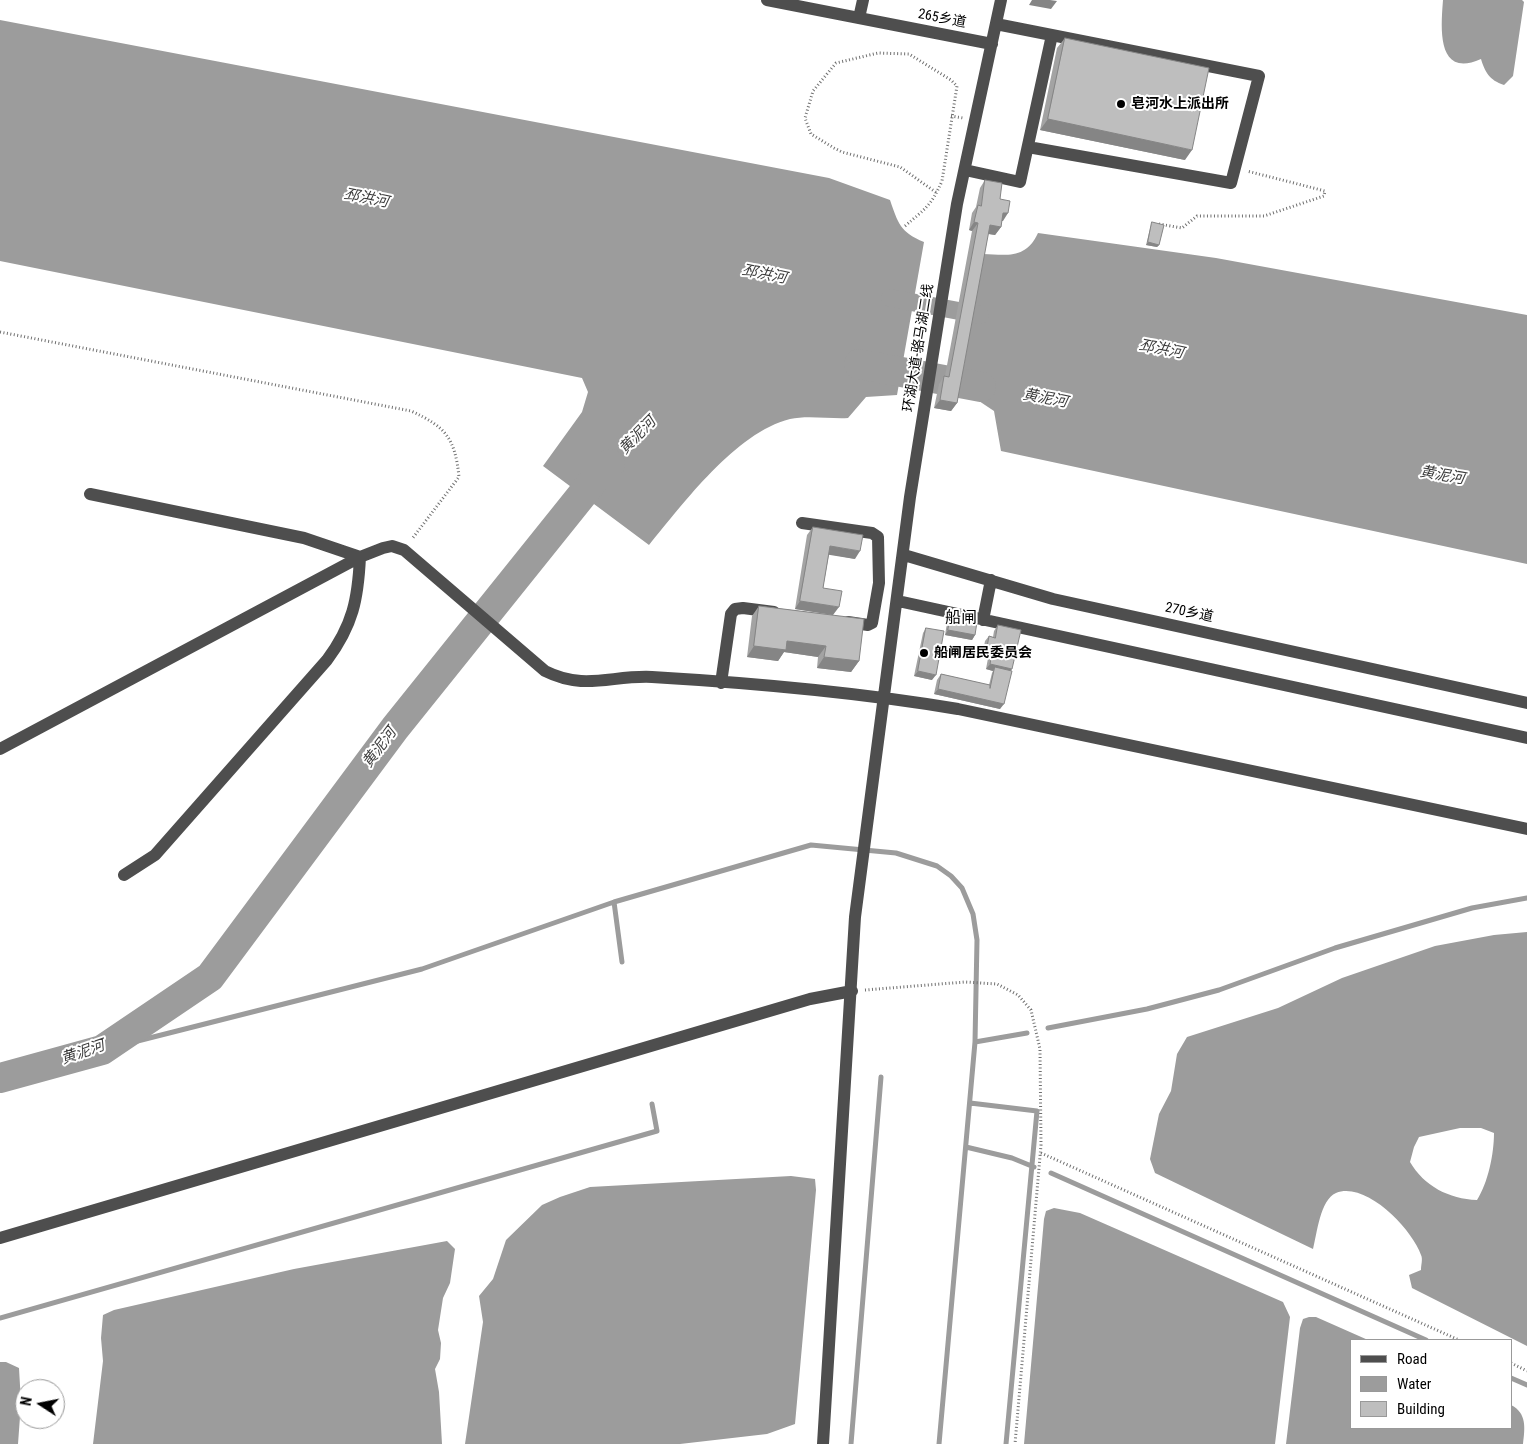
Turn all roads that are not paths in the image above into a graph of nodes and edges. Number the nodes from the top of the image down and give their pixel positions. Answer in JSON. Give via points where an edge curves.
{"nodes":[{"id":1,"x":767,"y":0,"type":"edge"},
{"id":2,"x":863,"y":0,"type":"edge"},
{"id":3,"x":1001,"y":0,"type":"edge"},
{"id":4,"x":793,"y":2,"type":"edge"},
{"id":5,"x":859,"y":18,"type":"junction"},
{"id":6,"x":996,"y":24,"type":"junction"},
{"id":7,"x":1052,"y":35,"type":"junction"},
{"id":8,"x":992,"y":44,"type":"junction"},
{"id":9,"x":1028,"y":147,"type":"junction"},
{"id":10,"x":965,"y":170,"type":"junction"},
{"id":11,"x":90,"y":494,"type":"dead end"},
{"id":12,"x":802,"y":523,"type":"dead end"},
{"id":13,"x":904,"y":555,"type":"junction"},
{"id":14,"x":360,"y":557,"type":"junction"},
{"id":15,"x":991,"y":580,"type":"junction"},
{"id":16,"x":898,"y":601,"type":"junction"},
{"id":17,"x":790,"y":614,"type":"edge"},
{"id":18,"x":983,"y":620,"type":"junction"},
{"id":19,"x":837,"y":621,"type":"edge"},
{"id":20,"x":721,"y":683,"type":"junction"},
{"id":21,"x":883,"y":696,"type":"junction"},
{"id":22,"x":1527,"y":703,"type":"edge"},
{"id":23,"x":1527,"y":738,"type":"edge"},
{"id":24,"x":0,"y":749,"type":"edge"},
{"id":25,"x":1527,"y":829,"type":"edge"},
{"id":26,"x":124,"y":875,"type":"dead end"},
{"id":27,"x":852,"y":991,"type":"junction"},
{"id":28,"x":0,"y":1238,"type":"edge"},
{"id":29,"x":823,"y":1444,"type":"edge"}],
"edges":[{"from":1,"to":4,"type":"street","name":"265乡道"},
{"from":2,"to":5,"type":"street"},
{"from":3,"to":6,"type":"street"},
{"from":4,"to":5,"type":"street","name":"265乡道"},
{"from":5,"to":8,"type":"street","name":"265乡道"},
{"from":6,"to":7,"type":"street"},
{"from":6,"to":8,"type":"street"},
{"from":7,"to":9,"type":"street"},
{"from":7,"to":9,"type":"street","via":[[1259,76],[1232,183]]},
{"from":8,"to":10,"type":"street"},
{"from":9,"to":10,"type":"street","via":[[1020,182]]},
{"from":10,"to":13,"type":"street","name":"环湖大道-骆马湖二线","via":[[910,497]]},
{"from":11,"to":14,"type":"street","via":[[304,538]]},
{"from":12,"to":19,"type":"street","via":[[872,533],[878,537],[879,583],[871,624]]},
{"from":13,"to":15,"type":"street","name":"270乡道"},
{"from":13,"to":16,"type":"street"},
{"from":14,"to":20,"type":"street","via":[[392,546],[404,550],[545,671],[558,678],[578,683],[650,677]]},
{"from":14,"to":24,"type":"street"},
{"from":14,"to":26,"type":"street","via":[[358,590],[343,638],[327,660],[155,855]]},
{"from":15,"to":18,"type":"street"},
{"from":15,"to":22,"type":"street","name":"270乡道","via":[[1053,599]]},
{"from":16,"to":18,"type":"street"},
{"from":16,"to":21,"type":"street"},
{"from":17,"to":20,"type":"street","via":[[735,609],[731,614]]},
{"from":18,"to":23,"type":"street"},
{"from":20,"to":21,"type":"street"},
{"from":21,"to":25,"type":"street"},
{"from":21,"to":27,"type":"street","via":[[855,917]]},
{"from":27,"to":28,"type":"street","via":[[800,1002]]},
{"from":27,"to":29,"type":"street"}]}
